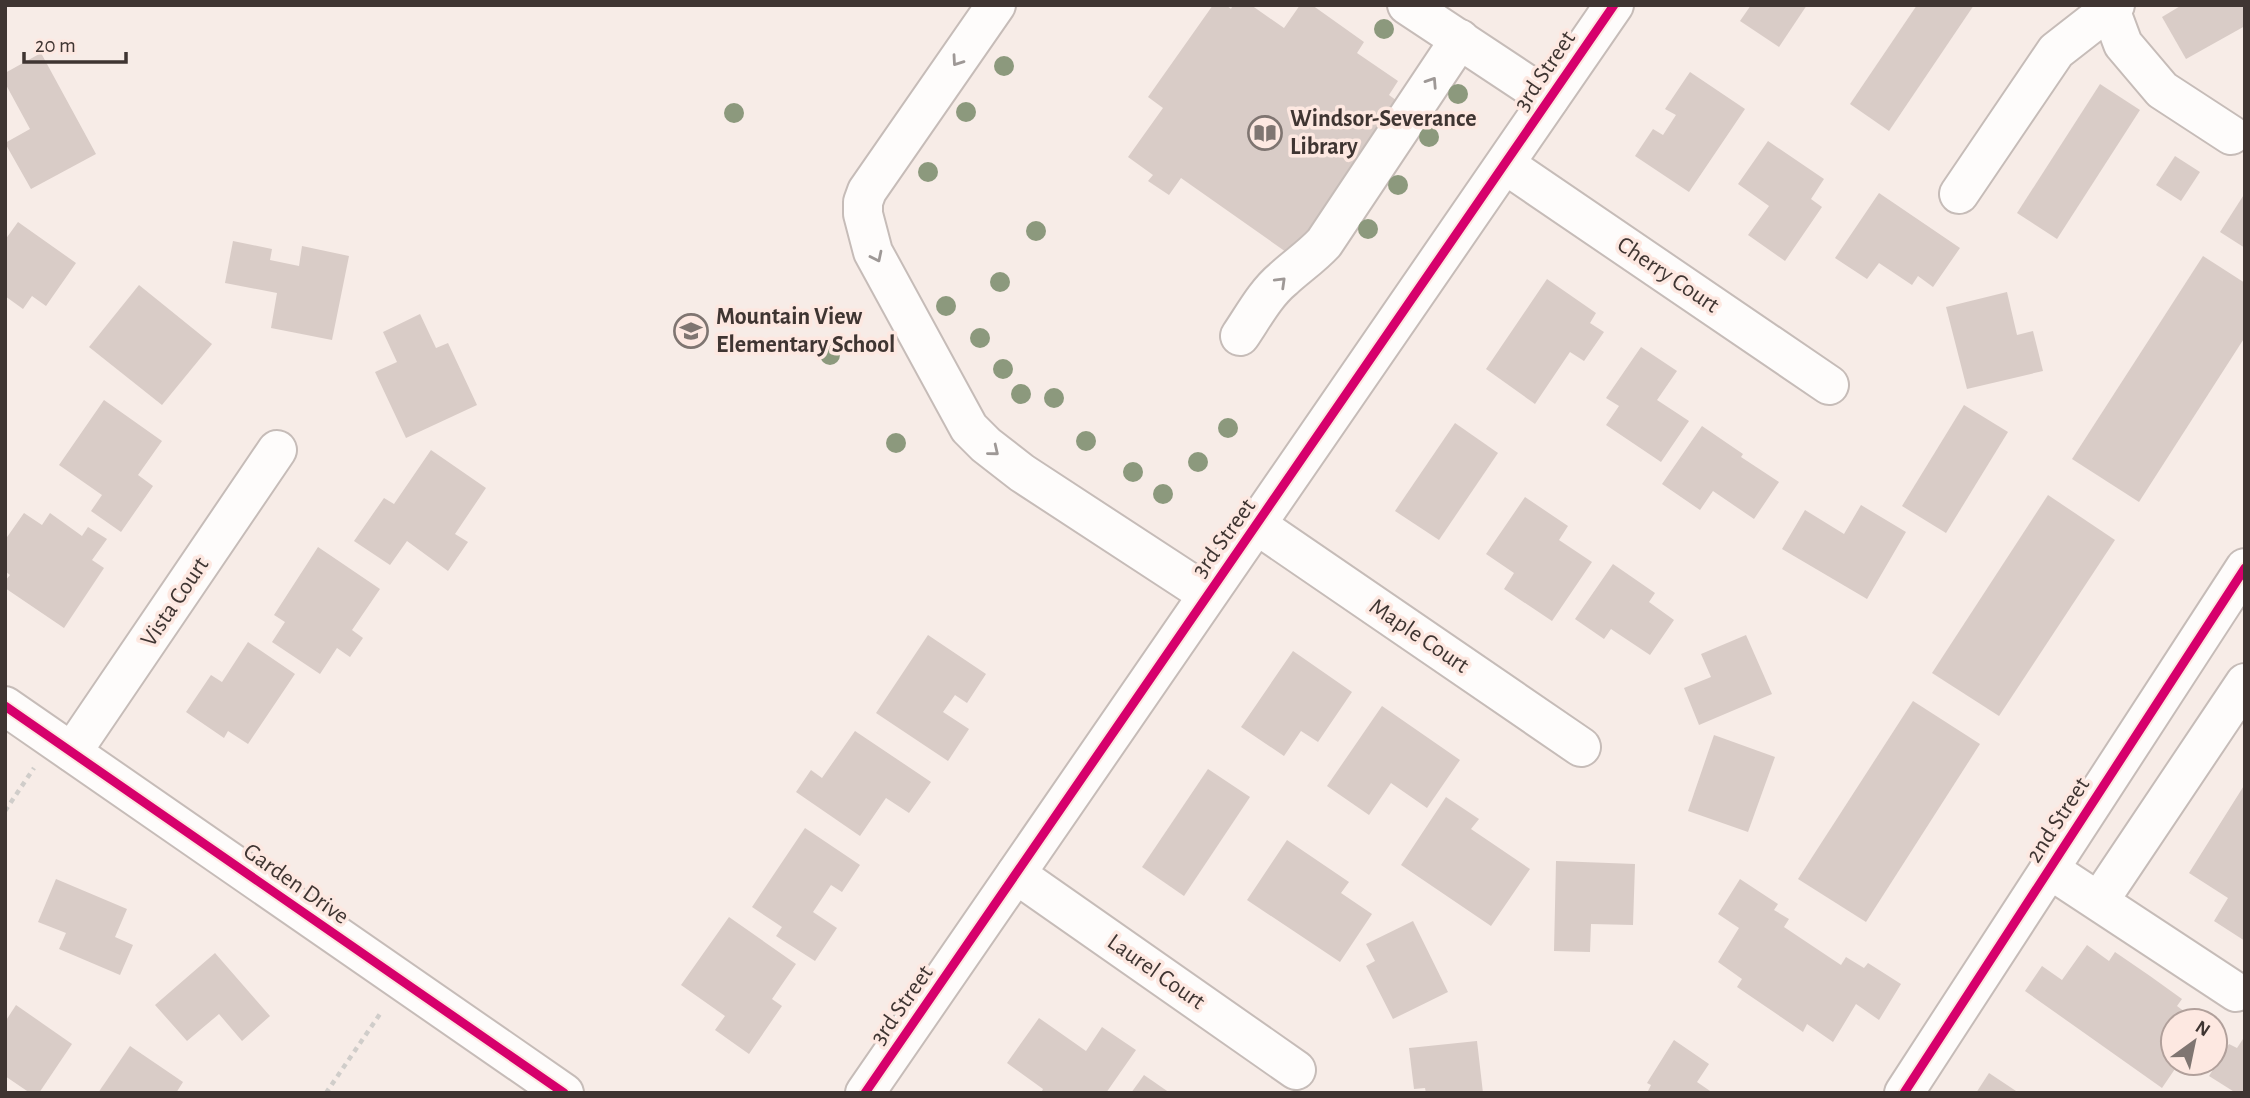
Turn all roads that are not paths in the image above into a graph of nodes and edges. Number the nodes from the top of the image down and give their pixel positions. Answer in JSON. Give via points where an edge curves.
{"nodes":[{"id":1,"x":996,"y":5,"type":"edge"},
{"id":2,"x":1407,"y":5,"type":"edge"},
{"id":3,"x":1614,"y":5,"type":"edge"},
{"id":4,"x":2112,"y":7,"type":"edge"},
{"id":5,"x":1460,"y":39,"type":"junction"},
{"id":6,"x":1549,"y":99,"type":"junction"},
{"id":7,"x":2231,"y":135,"type":"dead end"},
{"id":8,"x":1506,"y":165,"type":"junction"},
{"id":9,"x":1959,"y":194,"type":"dead end"},
{"id":10,"x":1240,"y":336,"type":"dead end"},
{"id":11,"x":1829,"y":386,"type":"dead end"},
{"id":12,"x":277,"y":450,"type":"dead end"},
{"id":13,"x":1257,"y":525,"type":"junction"},
{"id":14,"x":2245,"y":568,"type":"edge"},
{"id":15,"x":1207,"y":594,"type":"junction"},
{"id":16,"x":2245,"y":684,"type":"edge"},
{"id":17,"x":5,"y":706,"type":"edge"},
{"id":18,"x":63,"y":746,"type":"junction"},
{"id":19,"x":1581,"y":747,"type":"dead end"},
{"id":20,"x":2049,"y":869,"type":"junction"},
{"id":21,"x":1016,"y":874,"type":"junction"},
{"id":22,"x":2099,"y":901,"type":"junction"},
{"id":23,"x":2236,"y":992,"type":"dead end"},
{"id":24,"x":1296,"y":1070,"type":"dead end"},
{"id":25,"x":564,"y":1093,"type":"edge"},
{"id":26,"x":865,"y":1093,"type":"edge"},
{"id":27,"x":1904,"y":1093,"type":"edge"}],
"edges":[{"from":1,"to":15,"type":"street","one_way":true,"via":[[867,191],[863,214],[873,252],[970,428],[986,445]]},
{"from":2,"to":5,"type":"street"},
{"from":3,"to":6,"type":"street","name":"3rd Street"},
{"from":4,"to":7,"type":"street","via":[[2123,44],[2162,90]]},
{"from":4,"to":9,"type":"street","via":[[2056,51]]},
{"from":5,"to":6,"type":"street"},
{"from":10,"to":5,"type":"street","one_way":true,"via":[[1282,279],[1324,243]]},
{"from":6,"to":8,"type":"street","name":"3rd Street"},
{"from":8,"to":11,"type":"street","name":"Cherry Court"},
{"from":8,"to":13,"type":"street","name":"3rd Street"},
{"from":12,"to":18,"type":"street","name":"Vista Court"},
{"from":13,"to":15,"type":"street","name":"3rd Street"},
{"from":13,"to":19,"type":"street","name":"Maple Court"},
{"from":14,"to":20,"type":"street","name":"2nd Street"},
{"from":15,"to":21,"type":"street","name":"3rd Street"},
{"from":16,"to":22,"type":"street"},
{"from":17,"to":18,"type":"street","name":"Garden Drive"},
{"from":18,"to":25,"type":"street","name":"Garden Drive"},
{"from":20,"to":22,"type":"street"},
{"from":20,"to":27,"type":"street","name":"2nd Street"},
{"from":21,"to":24,"type":"street","name":"Laurel Court"},
{"from":21,"to":26,"type":"street","name":"3rd Street"},
{"from":22,"to":23,"type":"street"}]}
